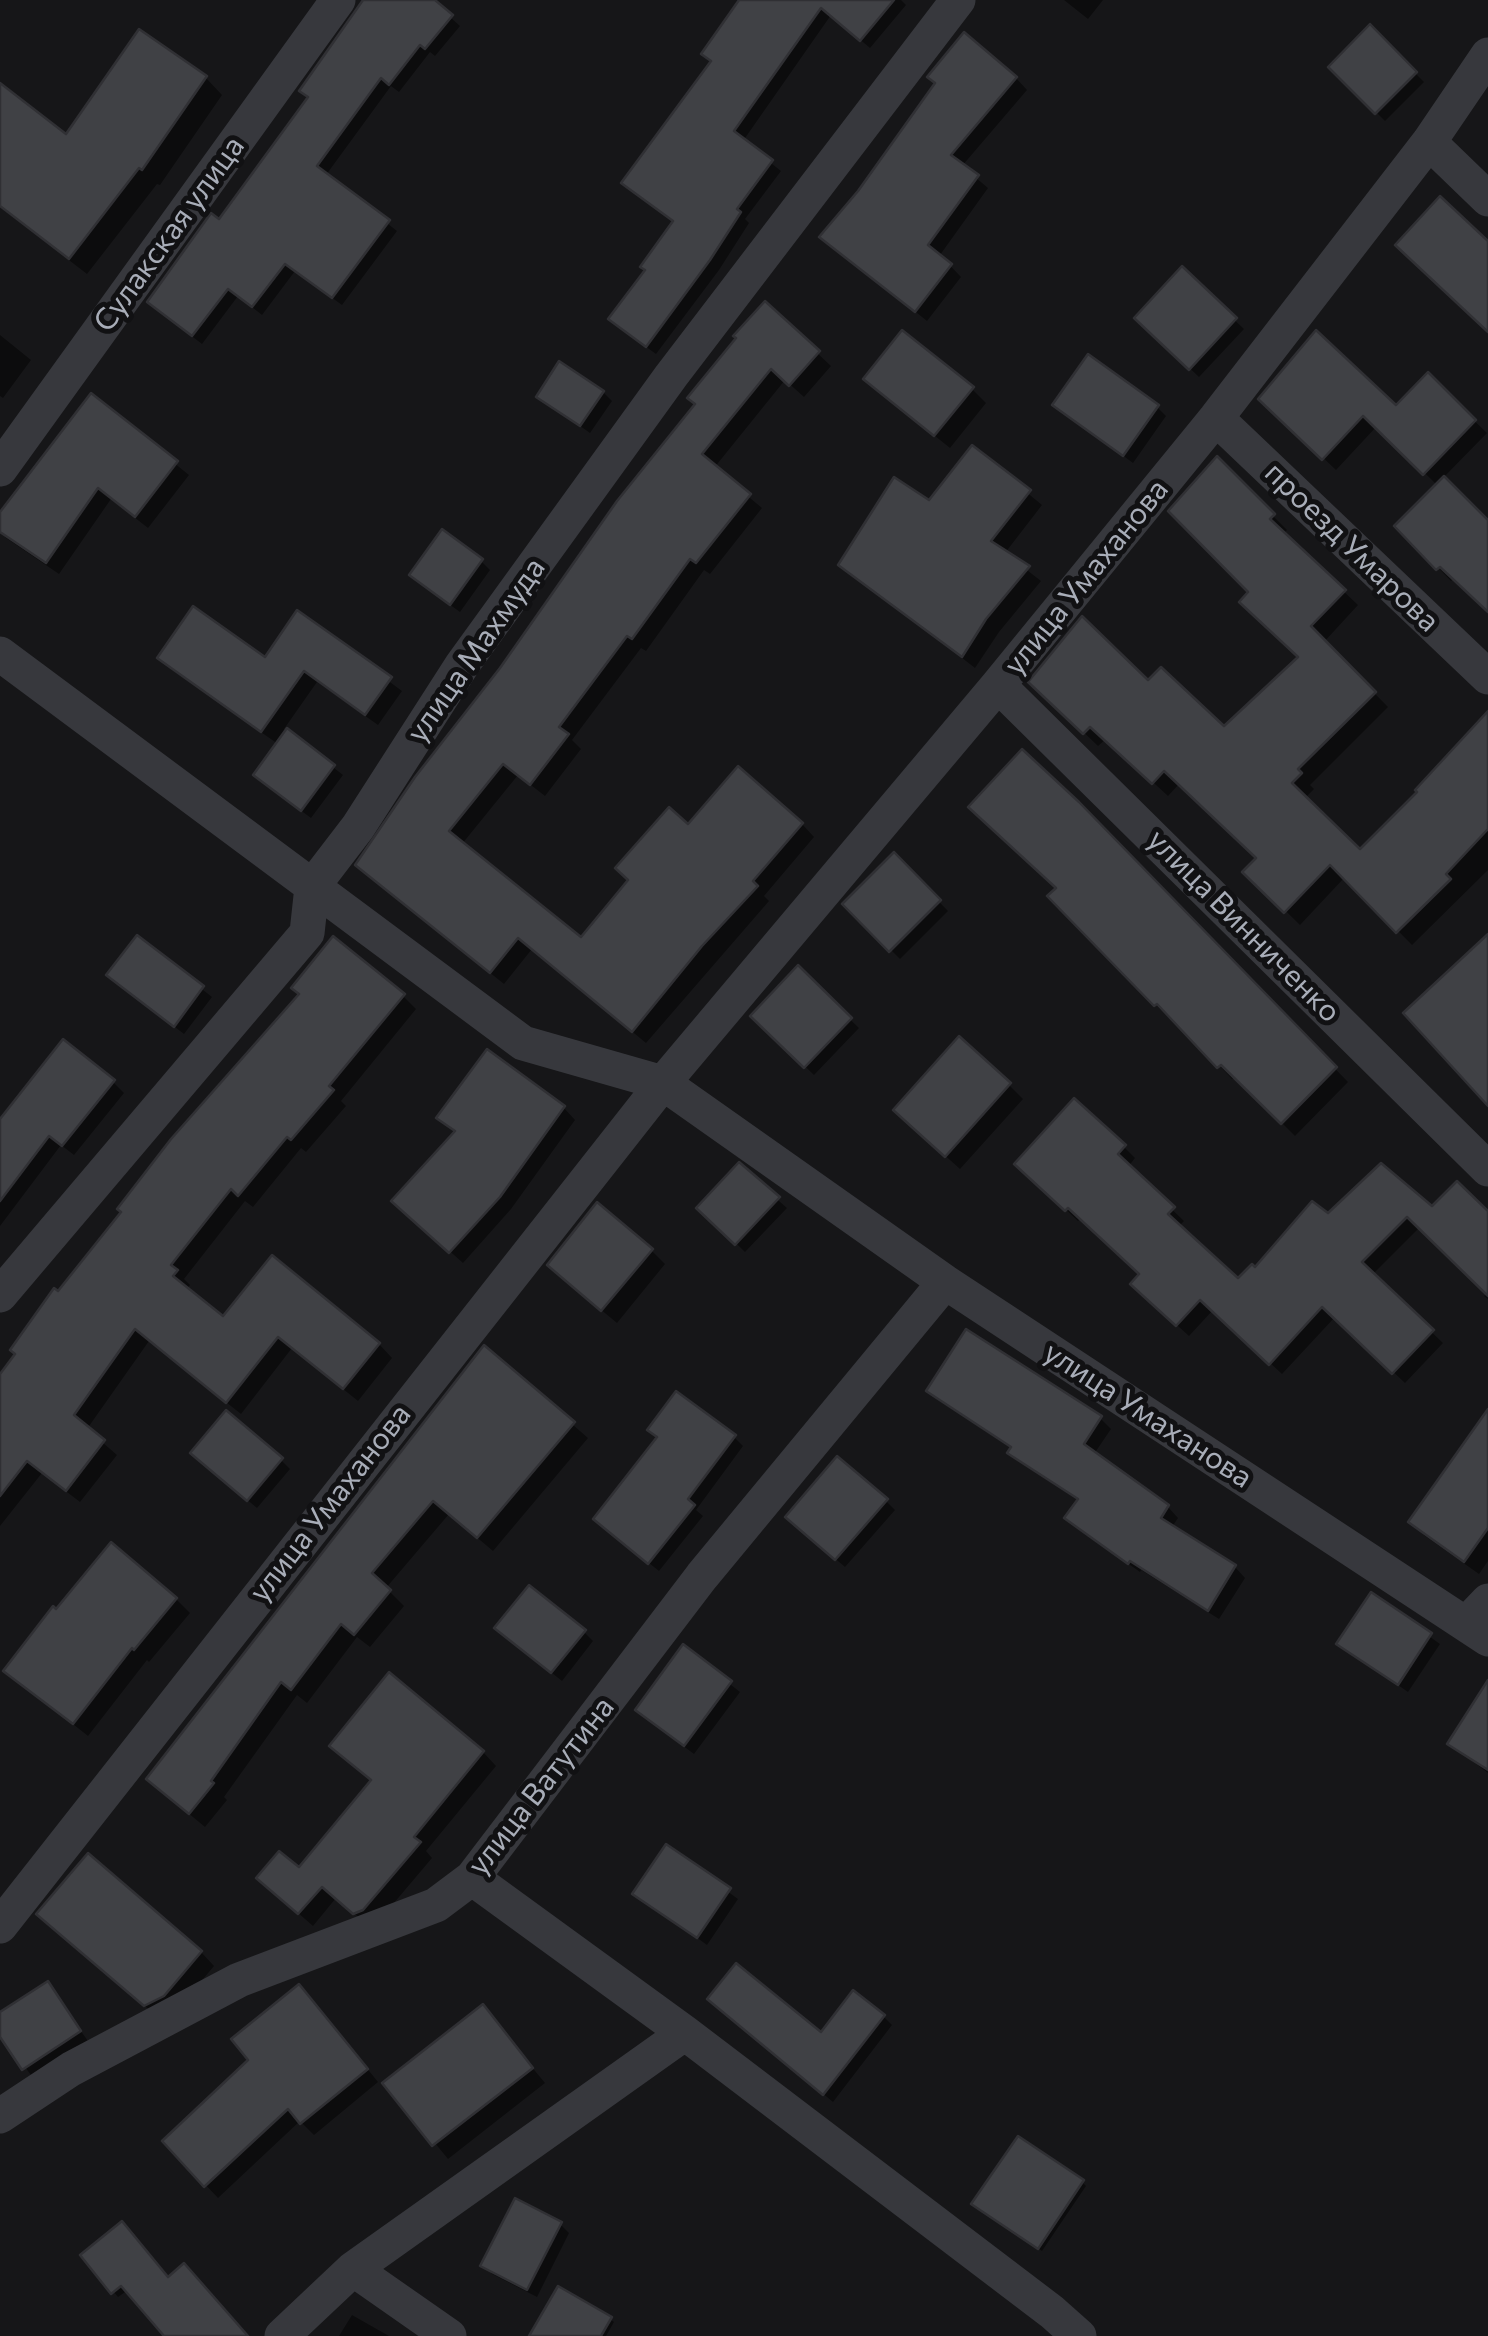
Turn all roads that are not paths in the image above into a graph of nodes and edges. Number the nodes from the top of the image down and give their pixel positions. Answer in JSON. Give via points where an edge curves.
{"nodes":[{"id":1,"x":338,"y":0,"type":"edge"},
{"id":2,"x":958,"y":0,"type":"edge"},
{"id":3,"x":1488,"y":54,"type":"edge"},
{"id":4,"x":1428,"y":142,"type":"junction"},
{"id":5,"x":1488,"y":199,"type":"edge"},
{"id":6,"x":1216,"y":418,"type":"junction"},
{"id":7,"x":0,"y":469,"type":"edge"},
{"id":8,"x":0,"y":654,"type":"edge"},
{"id":9,"x":1488,"y":677,"type":"edge"},
{"id":10,"x":998,"y":686,"type":"junction"},
{"id":11,"x":312,"y":887,"type":"junction"},
{"id":12,"x":663,"y":1083,"type":"junction"},
{"id":13,"x":1488,"y":1169,"type":"edge"},
{"id":14,"x":945,"y":1282,"type":"junction"},
{"id":15,"x":0,"y":1295,"type":"edge"},
{"id":16,"x":1481,"y":1621,"type":"edge"},
{"id":17,"x":472,"y":1878,"type":"junction"},
{"id":18,"x":0,"y":1926,"type":"edge"},
{"id":19,"x":685,"y":2033,"type":"junction"},
{"id":20,"x":0,"y":2116,"type":"edge"},
{"id":21,"x":353,"y":2269,"type":"junction"},
{"id":22,"x":282,"y":2336,"type":"edge"},
{"id":23,"x":449,"y":2336,"type":"edge"},
{"id":24,"x":1080,"y":2336,"type":"edge"}],
"edges":[{"from":1,"to":7,"type":"street","name":"Сулакская улица"},
{"from":2,"to":11,"type":"street","name":"улица Махмуда","via":[[602,472]]},
{"from":3,"to":4,"type":"street","name":"улица Умаханова"},
{"from":4,"to":5,"type":"street"},
{"from":4,"to":6,"type":"street","name":"улица Умаханова"},
{"from":6,"to":9,"type":"street","name":"проезд Умарова"},
{"from":6,"to":10,"type":"street","name":"улица Умаханова"},
{"from":8,"to":11,"type":"street","name":"улица Умаханова"},
{"from":10,"to":12,"type":"street","name":"улица Умаханова"},
{"from":10,"to":13,"type":"street","name":"улица Винниченко"},
{"from":11,"to":12,"type":"street","name":"улица Умаханова","via":[[522,1043]]},
{"from":11,"to":15,"type":"street","name":"улица Махмуда","via":[[307,933]]},
{"from":12,"to":14,"type":"street","name":"улица Умаханова"},
{"from":12,"to":18,"type":"street","name":"улица Умаханова"},
{"from":14,"to":16,"type":"street","name":"улица Умаханова"},
{"from":14,"to":17,"type":"street","name":"улица Ватутина","via":[[702,1576]]},
{"from":17,"to":19,"type":"street"},
{"from":17,"to":20,"type":"street","name":"улица Ватутина","via":[[436,1905],[239,1980]]},
{"from":19,"to":21,"type":"street"},
{"from":19,"to":24,"type":"street"},
{"from":21,"to":22,"type":"street"},
{"from":21,"to":23,"type":"street"}]}
